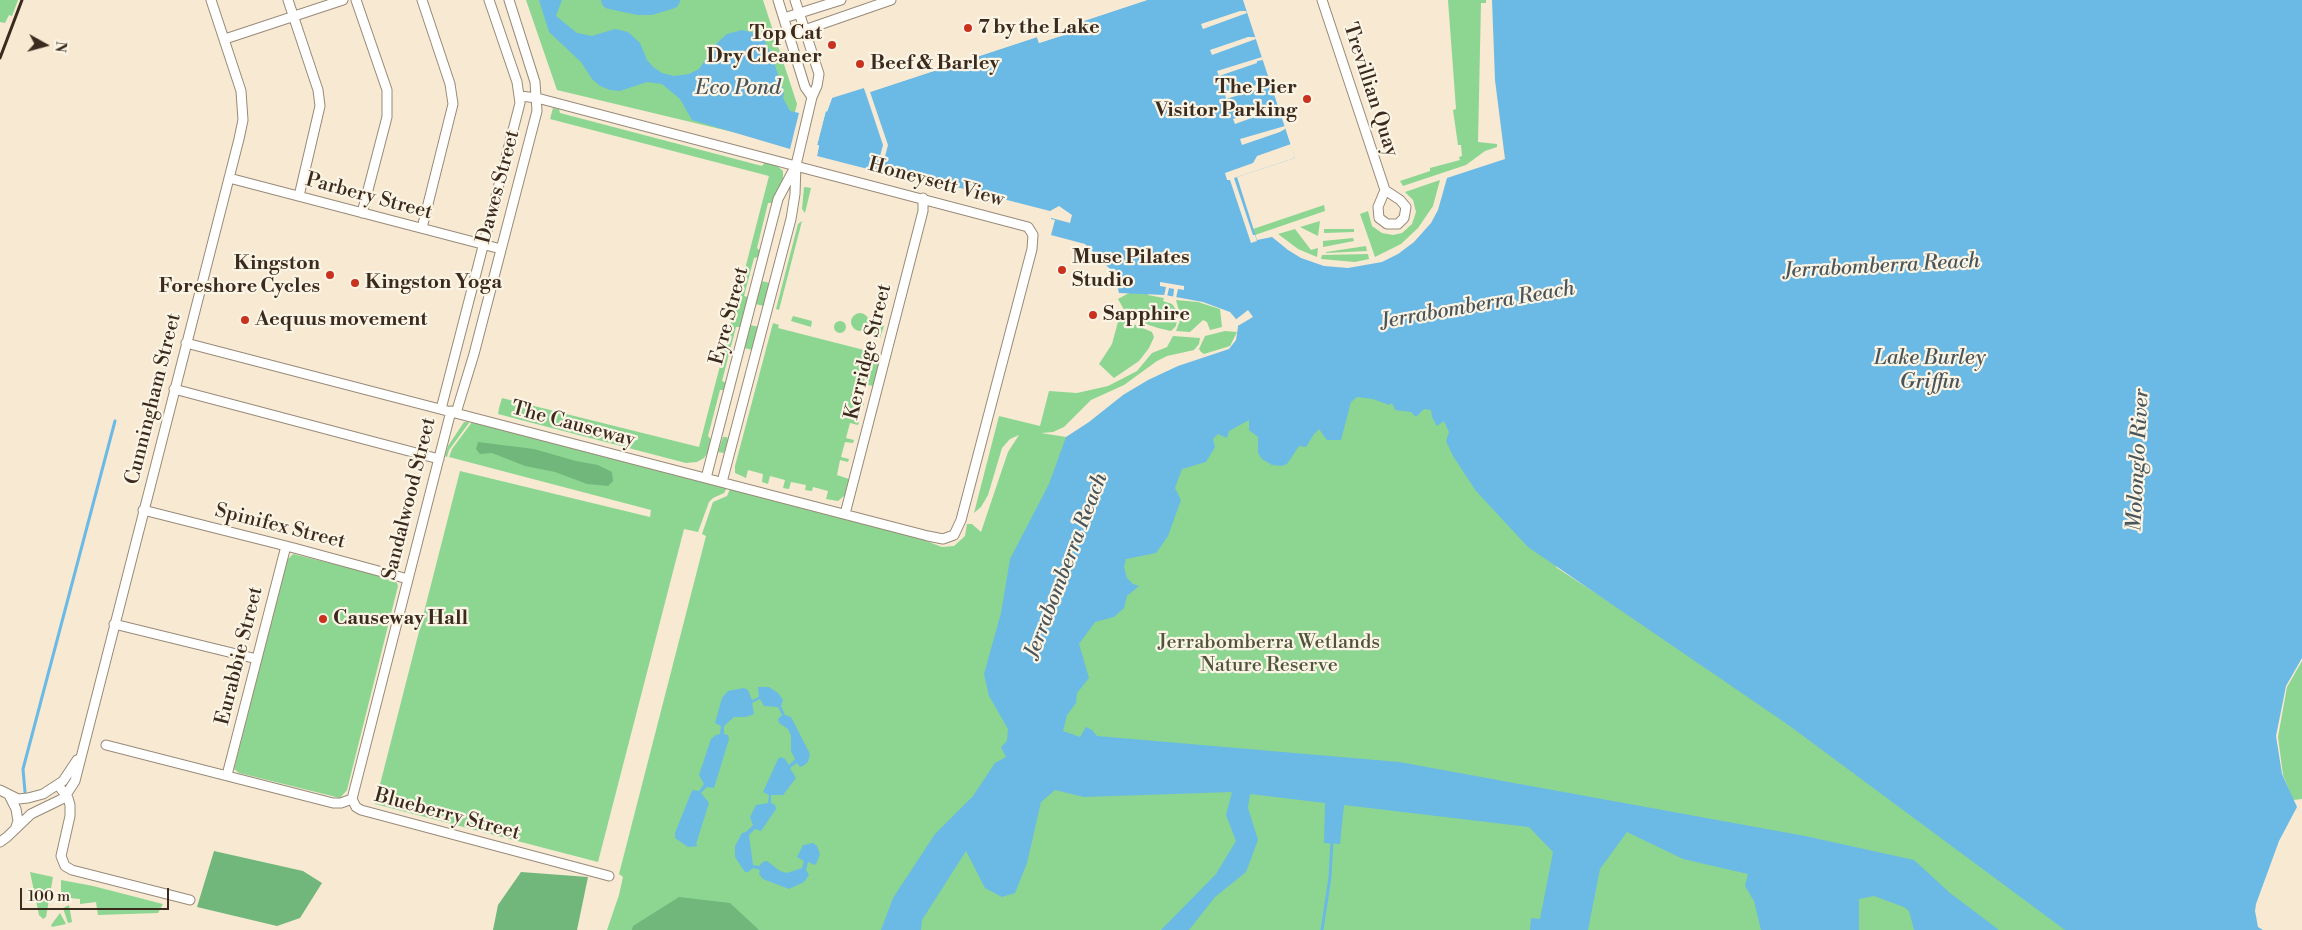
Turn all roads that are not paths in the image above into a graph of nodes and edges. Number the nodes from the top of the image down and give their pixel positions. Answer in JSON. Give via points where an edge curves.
{"nodes":[{"id":1,"x":211,"y":0,"type":"edge"},
{"id":2,"x":288,"y":0,"type":"edge"},
{"id":3,"x":343,"y":0,"type":"edge"},
{"id":4,"x":356,"y":0,"type":"edge"},
{"id":5,"x":422,"y":0,"type":"edge"},
{"id":6,"x":489,"y":0,"type":"edge"},
{"id":7,"x":508,"y":0,"type":"edge"},
{"id":8,"x":778,"y":0,"type":"edge"},
{"id":9,"x":795,"y":0,"type":"edge"},
{"id":10,"x":841,"y":0,"type":"edge"},
{"id":11,"x":891,"y":0,"type":"edge"},
{"id":12,"x":1322,"y":0,"type":"edge"},
{"id":13,"x":799,"y":14,"type":"junction"},
{"id":14,"x":293,"y":17,"type":"junction"},
{"id":15,"x":784,"y":18,"type":"junction"},
{"id":16,"x":804,"y":29,"type":"junction"},
{"id":17,"x":790,"y":35,"type":"junction"},
{"id":18,"x":225,"y":39,"type":"junction"},
{"id":19,"x":520,"y":96,"type":"junction"},
{"id":20,"x":812,"y":97,"type":"junction"},
{"id":21,"x":537,"y":98,"type":"junction"},
{"id":22,"x":796,"y":165,"type":"junction"},
{"id":23,"x":229,"y":178,"type":"junction"},
{"id":24,"x":1385,"y":190,"type":"dead end"},
{"id":25,"x":299,"y":196,"type":"junction"},
{"id":26,"x":923,"y":198,"type":"junction"},
{"id":27,"x":362,"y":212,"type":"junction"},
{"id":28,"x":422,"y":228,"type":"junction"},
{"id":29,"x":484,"y":245,"type":"junction"},
{"id":30,"x":501,"y":249,"type":"junction"},
{"id":31,"x":186,"y":343,"type":"junction"},
{"id":32,"x":174,"y":389,"type":"junction"},
{"id":33,"x":449,"y":411,"type":"junction"},
{"id":34,"x":439,"y":459,"type":"junction"},
{"id":35,"x":706,"y":478,"type":"junction"},
{"id":36,"x":722,"y":482,"type":"junction"},
{"id":37,"x":143,"y":510,"type":"junction"},
{"id":38,"x":845,"y":514,"type":"junction"},
{"id":39,"x":951,"y":537,"type":"joint"},
{"id":40,"x":286,"y":546,"type":"junction"},
{"id":41,"x":408,"y":579,"type":"junction"},
{"id":42,"x":114,"y":624,"type":"junction"},
{"id":43,"x":257,"y":660,"type":"junction"},
{"id":44,"x":106,"y":745,"type":"dead end"},
{"id":45,"x":81,"y":750,"type":"junction"},
{"id":46,"x":227,"y":775,"type":"junction"},
{"id":47,"x":58,"y":785,"type":"junction"},
{"id":48,"x":0,"y":790,"type":"edge"},
{"id":49,"x":9,"y":795,"type":"junction"},
{"id":50,"x":66,"y":796,"type":"junction"},
{"id":51,"x":352,"y":799,"type":"junction"},
{"id":52,"x":12,"y":832,"type":"junction"},
{"id":53,"x":0,"y":842,"type":"edge"},
{"id":54,"x":609,"y":876,"type":"dead end"},
{"id":55,"x":190,"y":900,"type":"dead end"}],
"edges":[{"from":1,"to":18,"type":"street","name":"Cunningham Street"},
{"from":2,"to":14,"type":"street"},
{"from":3,"to":14,"type":"street"},
{"from":4,"to":27,"type":"street","via":[[388,102]]},
{"from":5,"to":28,"type":"street","via":[[453,100]]},
{"from":6,"to":19,"type":"street","name":"Dawes Street"},
{"from":7,"to":21,"type":"street","name":"Dawes Street","via":[[534,77]]},
{"from":8,"to":15,"type":"street"},
{"from":9,"to":13,"type":"street","name":"Eyre Street"},
{"from":10,"to":13,"type":"street"},
{"from":11,"to":16,"type":"street"},
{"from":12,"to":24,"type":"street","name":"Trevillian Quay"},
{"from":13,"to":15,"type":"street"},
{"from":13,"to":16,"type":"street","name":"Eyre Street"},
{"from":14,"to":18,"type":"street"},
{"from":14,"to":25,"type":"street","via":[[318,90],[320,106]]},
{"from":15,"to":17,"type":"street"},
{"from":16,"to":17,"type":"street"},
{"from":16,"to":20,"type":"street","name":"Eyre Street","via":[[819,74]]},
{"from":17,"to":20,"type":"street","via":[[805,87]]},
{"from":18,"to":23,"type":"street","name":"Cunningham Street","via":[[243,106],[242,129]]},
{"from":19,"to":21,"type":"street","name":"Honeysett View"},
{"from":19,"to":29,"type":"street","name":"Dawes Street"},
{"from":20,"to":22,"type":"street","name":"Eyre Street"},
{"from":21,"to":22,"type":"street","name":"Honeysett View"},
{"from":21,"to":30,"type":"street","name":"Dawes Street","via":[[535,118]]},
{"from":22,"to":26,"type":"street","name":"Honeysett View"},
{"from":22,"to":35,"type":"street","name":"Eyre Street","via":[[778,199]]},
{"from":22,"to":36,"type":"street","name":"Eyre Street","via":[[791,219]]},
{"from":23,"to":25,"type":"street","name":"Parbery Street"},
{"from":23,"to":31,"type":"street","name":"Cunningham Street"},
{"from":25,"to":27,"type":"street","name":"Parbery Street"},
{"from":26,"to":38,"type":"street","name":"Kerridge Street","via":[[923,211]]},
{"from":26,"to":39,"type":"street","name":"Honeysett View","via":[[1024,224],[1031,230],[1033,240],[959,527]]},
{"from":27,"to":28,"type":"street","name":"Parbery Street"},
{"from":28,"to":29,"type":"street","name":"Parbery Street"},
{"from":29,"to":30,"type":"street","name":"Parbery Street"},
{"from":29,"to":33,"type":"street","name":"Dawes Street"},
{"from":30,"to":33,"type":"street","name":"Dawes Street","via":[[474,354]]},
{"from":31,"to":32,"type":"street","name":"Cunningham Street"},
{"from":31,"to":33,"type":"street","name":"The Causeway"},
{"from":32,"to":34,"type":"street"},
{"from":32,"to":37,"type":"street","name":"Cunningham Street"},
{"from":33,"to":34,"type":"street","name":"Sandalwood Street"},
{"from":33,"to":35,"type":"street","name":"The Causeway"},
{"from":34,"to":41,"type":"street","name":"Sandalwood Street"},
{"from":35,"to":36,"type":"street","name":"The Causeway"},
{"from":36,"to":38,"type":"street","name":"The Causeway"},
{"from":37,"to":40,"type":"street","name":"Spinifex Street"},
{"from":37,"to":42,"type":"street","name":"Cunningham Street"},
{"from":38,"to":39,"type":"street","name":"The Causeway","via":[[935,537]]},
{"from":40,"to":41,"type":"street","name":"Spinifex Street"},
{"from":40,"to":43,"type":"street","name":"Eurabbie Street"},
{"from":41,"to":51,"type":"street","name":"Sandalwood Street"},
{"from":42,"to":43,"type":"street"},
{"from":42,"to":45,"type":"street","name":"Cunningham Street"},
{"from":43,"to":46,"type":"street","name":"Eurabbie Street"},
{"from":44,"to":46,"type":"street","name":"Blueberry Street"},
{"from":45,"to":47,"type":"street","name":"Cunningham Street","via":[[74,766]]},
{"from":45,"to":50,"type":"street","name":"Cunningham Street","via":[[77,775]]},
{"from":46,"to":51,"type":"street","name":"Blueberry Street","via":[[335,803]]},
{"from":47,"to":49,"type":"street","name":"Cunningham Street","via":[[28,798],[18,799]]},
{"from":47,"to":50,"type":"street"},
{"from":48,"to":49,"type":"street","name":"Cunningham Street"},
{"from":49,"to":52,"type":"street","via":[[18,817]]},
{"from":50,"to":52,"type":"street","via":[[31,814]]},
{"from":50,"to":55,"type":"street","via":[[70,816],[61,856],[67,868]]},
{"from":51,"to":54,"type":"street","name":"Blueberry Street","via":[[354,806],[361,810]]},
{"from":52,"to":53,"type":"street"}]}
